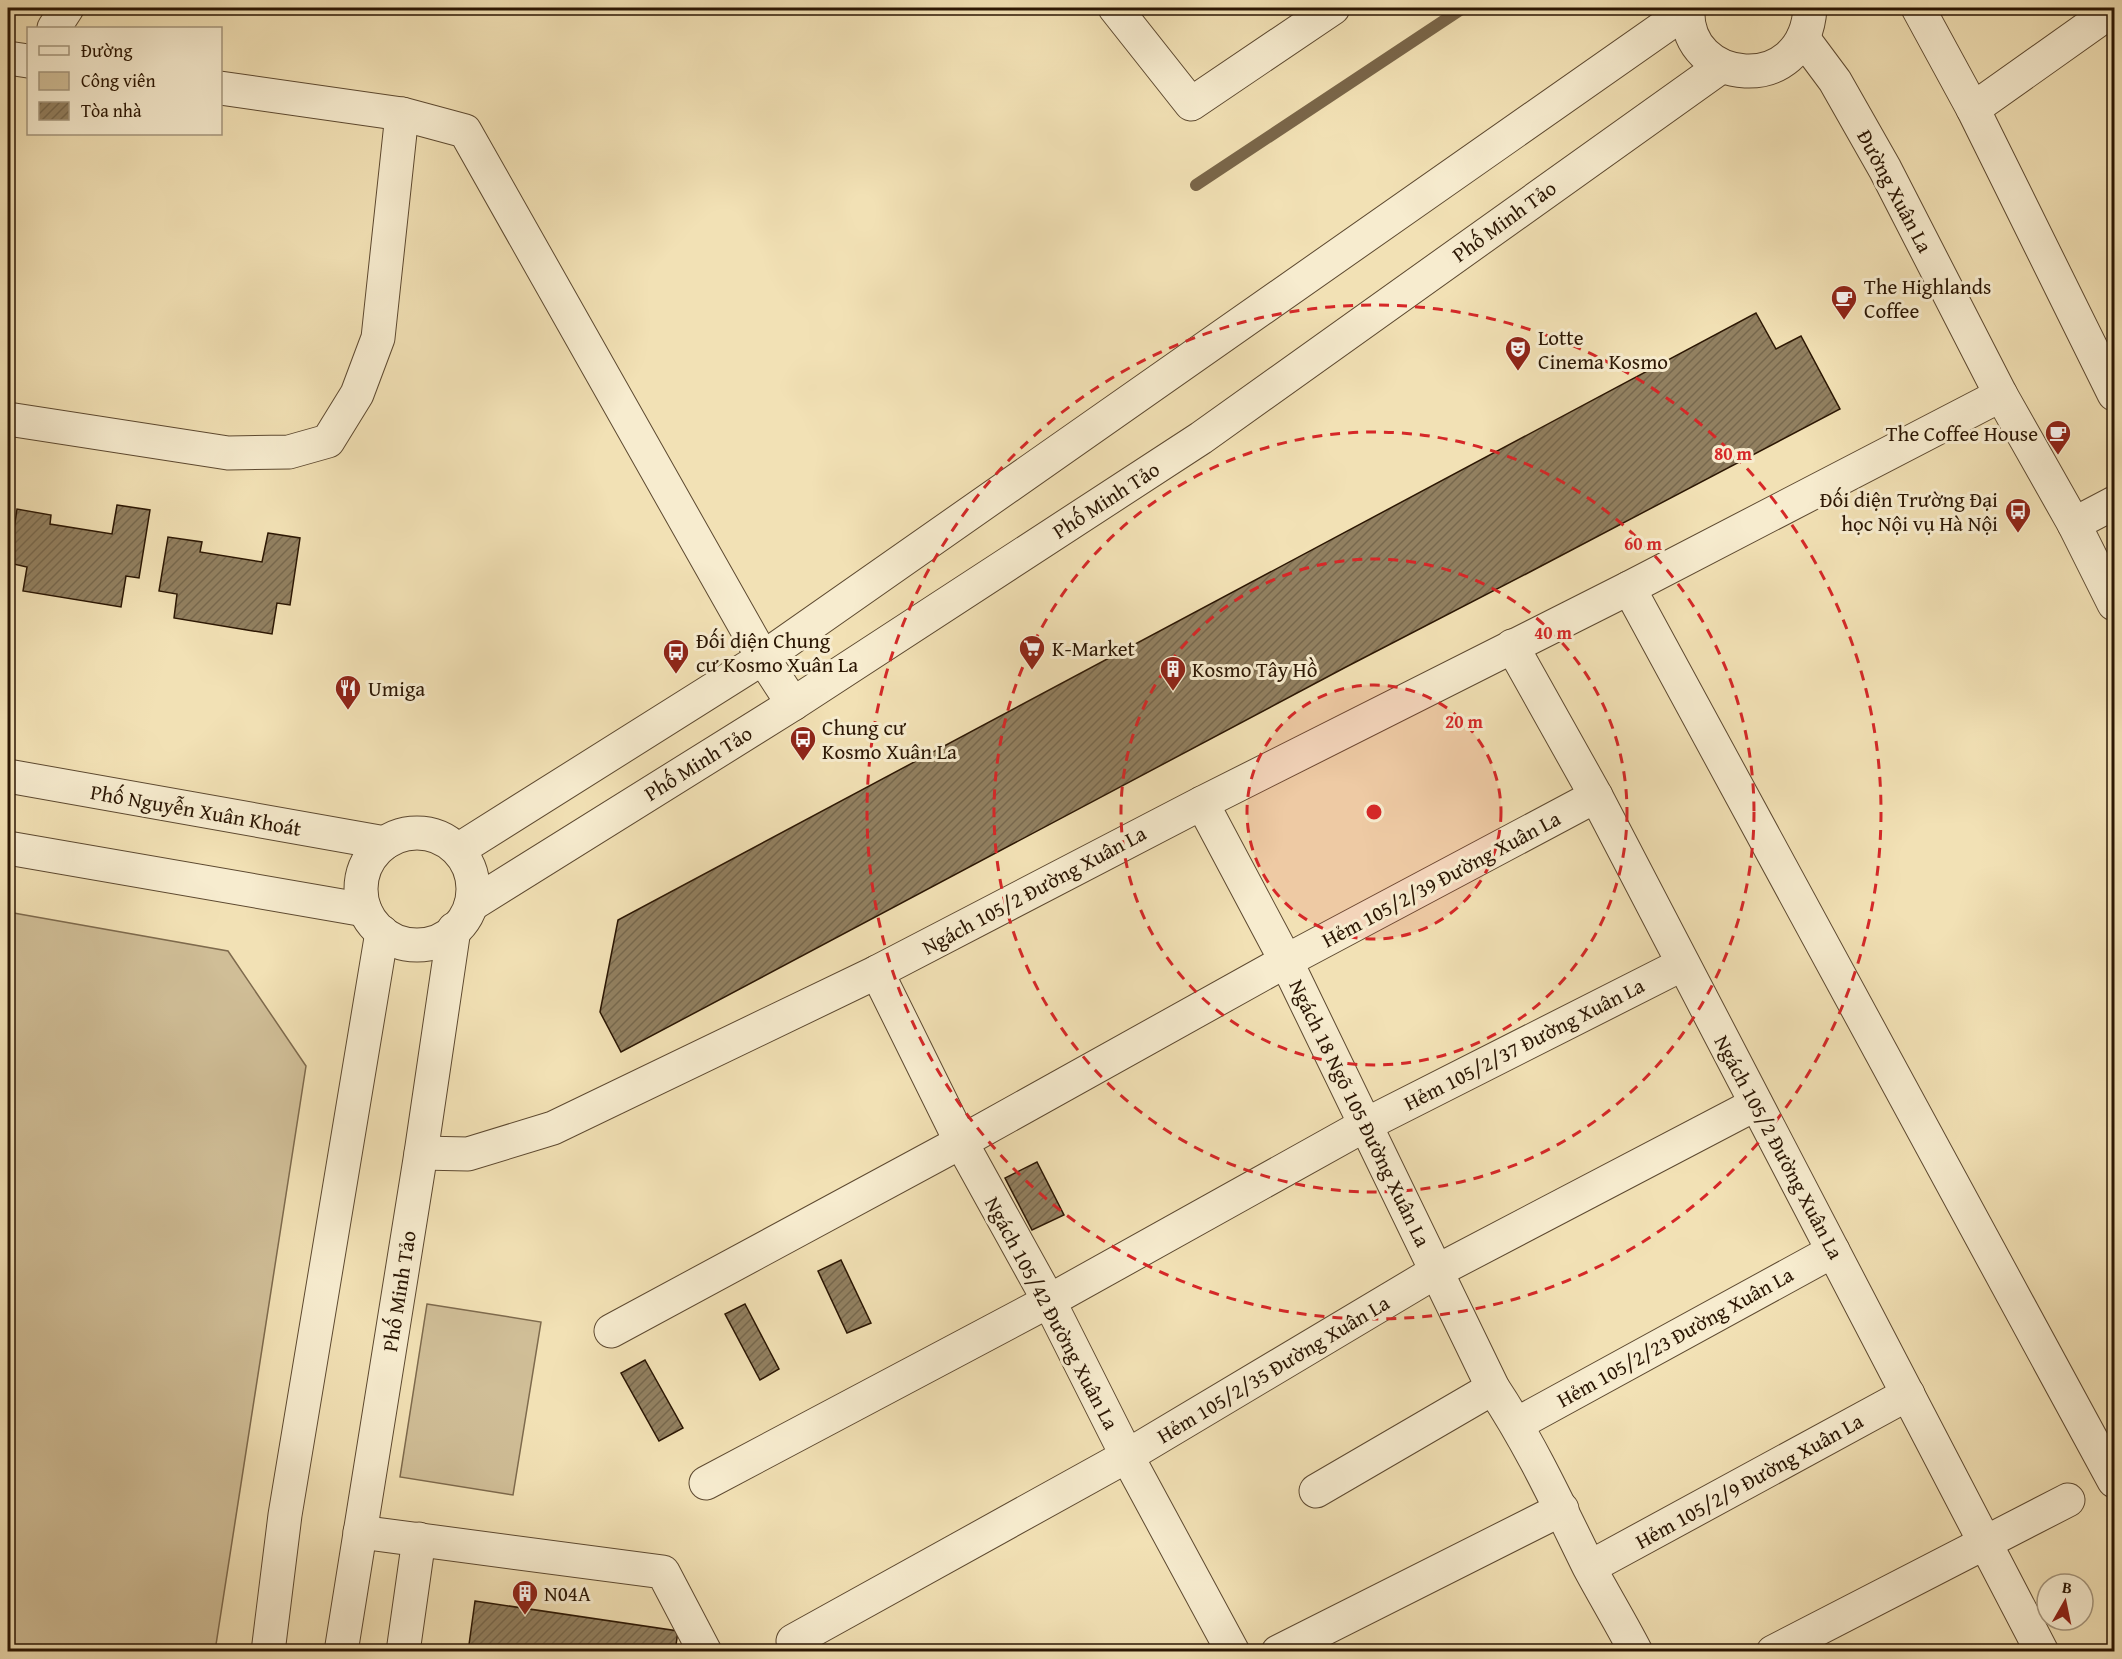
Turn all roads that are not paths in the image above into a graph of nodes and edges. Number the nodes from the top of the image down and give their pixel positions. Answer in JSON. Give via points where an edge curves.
{"nodes":[{"id":1,"x":67,"y":8,"type":"edge"},
{"id":2,"x":1116,"y":8,"type":"edge"},
{"id":3,"x":1333,"y":8,"type":"edge"},
{"id":4,"x":1918,"y":8,"type":"edge"},
{"id":5,"x":1688,"y":9,"type":"edge"},
{"id":6,"x":2115,"y":9,"type":"edge"},
{"id":7,"x":1806,"y":23,"type":"edge"},
{"id":8,"x":55,"y":27,"type":"edge"},
{"id":9,"x":8,"y":58,"type":"edge"},
{"id":10,"x":27,"y":61,"type":"edge"},
{"id":11,"x":1722,"y":66,"type":"junction"},
{"id":12,"x":222,"y":88,"type":"edge"},
{"id":13,"x":1973,"y":109,"type":"junction"},
{"id":14,"x":402,"y":114,"type":"junction"},
{"id":15,"x":2115,"y":394,"type":"edge"},
{"id":16,"x":2001,"y":395,"type":"junction"},
{"id":17,"x":8,"y":419,"type":"edge"},
{"id":18,"x":2115,"y":503,"type":"edge"},
{"id":19,"x":2074,"y":524,"type":"junction"},
{"id":20,"x":1629,"y":588,"type":"junction"},
{"id":21,"x":2115,"y":604,"type":"edge"},
{"id":22,"x":1512,"y":646,"type":"junction"},
{"id":23,"x":762,"y":658,"type":"junction"},
{"id":24,"x":793,"y":704,"type":"junction"},
{"id":25,"x":8,"y":776,"type":"edge"},
{"id":26,"x":1596,"y":796,"type":"junction"},
{"id":27,"x":1202,"y":803,"type":"junction"},
{"id":28,"x":385,"y":843,"type":"junction"},
{"id":29,"x":8,"y":848,"type":"edge"},
{"id":30,"x":458,"y":850,"type":"junction"},
{"id":31,"x":462,"y":917,"type":"junction"},
{"id":32,"x":374,"y":921,"type":"junction"},
{"id":33,"x":1286,"y":961,"type":"junction"},
{"id":34,"x":1683,"y":964,"type":"junction"},
{"id":35,"x":877,"y":972,"type":"junction"},
{"id":36,"x":1756,"y":1104,"type":"junction"},
{"id":37,"x":1365,"y":1125,"type":"junction"},
{"id":38,"x":961,"y":1142,"type":"junction"},
{"id":39,"x":421,"y":1153,"type":"junction"},
{"id":40,"x":1833,"y":1251,"type":"junction"},
{"id":41,"x":1437,"y":1271,"type":"junction"},
{"id":42,"x":1049,"y":1301,"type":"junction"},
{"id":43,"x":610,"y":1331,"type":"dead end"},
{"id":44,"x":1493,"y":1388,"type":"junction"},
{"id":45,"x":1908,"y":1394,"type":"junction"},
{"id":46,"x":1517,"y":1424,"type":"junction"},
{"id":47,"x":1127,"y":1456,"type":"junction"},
{"id":48,"x":2115,"y":1481,"type":"edge"},
{"id":49,"x":706,"y":1484,"type":"dead end"},
{"id":50,"x":1316,"y":1491,"type":"dead end"},
{"id":51,"x":2068,"y":1500,"type":"dead end"},
{"id":52,"x":1562,"y":1509,"type":"junction"},
{"id":53,"x":360,"y":1532,"type":"junction"},
{"id":54,"x":419,"y":1539,"type":"junction"},
{"id":55,"x":1985,"y":1543,"type":"junction"},
{"id":56,"x":1590,"y":1567,"type":"junction"},
{"id":57,"x":793,"y":1641,"type":"dead end"},
{"id":58,"x":2037,"y":1650,"type":"edge"},
{"id":59,"x":267,"y":1652,"type":"edge"},
{"id":60,"x":341,"y":1652,"type":"edge"},
{"id":61,"x":403,"y":1652,"type":"edge"},
{"id":62,"x":705,"y":1652,"type":"edge"},
{"id":63,"x":1233,"y":1652,"type":"edge"},
{"id":64,"x":1278,"y":1652,"type":"edge"},
{"id":65,"x":1636,"y":1652,"type":"edge"},
{"id":66,"x":1773,"y":1652,"type":"edge"}],
"edges":[{"from":1,"to":8,"type":"street"},
{"from":2,"to":3,"type":"street","via":[[1191,104]]},
{"from":4,"to":13,"type":"street"},
{"from":5,"to":11,"type":"street","via":[[1693,37],[1705,54]]},
{"from":5,"to":23,"type":"street"},
{"from":6,"to":13,"type":"street"},
{"from":7,"to":11,"type":"street","via":[[1798,48],[1782,62],[1764,70],[1743,72]]},
{"from":7,"to":16,"type":"street","name":"Đường Xuân La"},
{"from":9,"to":10,"type":"street"},
{"from":11,"to":24,"type":"street","name":"Phố Minh Tảo","via":[[1201,438]]},
{"from":12,"to":14,"type":"street"},
{"from":13,"to":15,"type":"street"},
{"from":14,"to":17,"type":"street","via":[[378,339],[357,394],[328,441],[288,452],[228,453]]},
{"from":14,"to":23,"type":"street","via":[[465,131]]},
{"from":16,"to":19,"type":"street","name":"Đường Xuân La"},
{"from":16,"to":20,"type":"street","name":"Ngách 105/2 Đường Xuân La"},
{"from":18,"to":19,"type":"street"},
{"from":19,"to":21,"type":"street","name":"Đường Xuân La"},
{"from":20,"to":22,"type":"street","name":"Ngách 105/2 Đường Xuân La"},
{"from":20,"to":48,"type":"street"},
{"from":22,"to":26,"type":"street","name":"Ngách 105/2 Đường Xuân La"},
{"from":22,"to":27,"type":"street","name":"Ngách 105/2 Đường Xuân La"},
{"from":23,"to":24,"type":"street"},
{"from":23,"to":30,"type":"street"},
{"from":24,"to":31,"type":"street","name":"Phố Minh Tảo"},
{"from":25,"to":28,"type":"street","name":"Phố Nguyễn Xuân Khoát"},
{"from":26,"to":33,"type":"street","name":"Hẻm 105/2/39 Đường Xuân La"},
{"from":26,"to":34,"type":"street","name":"Ngách 105/2 Đường Xuân La"},
{"from":27,"to":33,"type":"street","name":"Ngách 18 Ngõ 105 Đường Xuân La"},
{"from":27,"to":35,"type":"street","name":"Ngách 105/2 Đường Xuân La"},
{"from":28,"to":30,"type":"street","via":[[409,834],[427,834]]},
{"from":28,"to":32,"type":"street","via":[[368,862],[362,879],[361,896]]},
{"from":29,"to":32,"type":"street"},
{"from":30,"to":31,"type":"street","via":[[469,867],[473,885]]},
{"from":31,"to":32,"type":"street","via":[[448,935],[430,943],[411,944],[391,939]]},
{"from":31,"to":39,"type":"street","name":"Phố Minh Tảo"},
{"from":32,"to":59,"type":"street"},
{"from":33,"to":37,"type":"street","name":"Ngách 18 Ngõ 105 Đường Xuân La"},
{"from":33,"to":38,"type":"street","name":"Hẻm 105/2/39 Đường Xuân La"},
{"from":34,"to":36,"type":"street","name":"Ngách 105/2 Đường Xuân La"},
{"from":34,"to":37,"type":"street","name":"Hẻm 105/2/37 Đường Xuân La"},
{"from":35,"to":38,"type":"street","name":"Ngách 105/42 Đường Xuân La"},
{"from":35,"to":39,"type":"street","name":"Ngách 105/2 Đường Xuân La","via":[[553,1128],[468,1154]]},
{"from":36,"to":40,"type":"street","name":"Ngách 105/2 Đường Xuân La"},
{"from":36,"to":41,"type":"street","name":"Hẻm 105/2/35 Đường Xuân La"},
{"from":37,"to":41,"type":"street","name":"Ngách 18 Ngõ 105 Đường Xuân La"},
{"from":37,"to":42,"type":"street","name":"Hẻm 105/2/37 Đường Xuân La"},
{"from":38,"to":42,"type":"street","name":"Ngách 105/42 Đường Xuân La"},
{"from":38,"to":43,"type":"street","name":"Hẻm 105/2/39 Đường Xuân La"},
{"from":39,"to":53,"type":"street","name":"Phố Minh Tảo"},
{"from":40,"to":45,"type":"street","name":"Ngách 105/2 Đường Xuân La"},
{"from":40,"to":46,"type":"street","name":"Hẻm 105/2/23 Đường Xuân La"},
{"from":41,"to":44,"type":"street","name":"Ngách 18 Ngõ 105 Đường Xuân La"},
{"from":41,"to":47,"type":"street","name":"Hẻm 105/2/35 Đường Xuân La"},
{"from":42,"to":47,"type":"street","name":"Ngách 105/42 Đường Xuân La"},
{"from":42,"to":49,"type":"street","name":"Hẻm 105/2/37 Đường Xuân La"},
{"from":44,"to":46,"type":"street","name":"Ngách 18 Ngõ 105 Đường Xuân La"},
{"from":44,"to":50,"type":"street"},
{"from":45,"to":55,"type":"street","name":"Ngách 105/2 Đường Xuân La"},
{"from":45,"to":56,"type":"street","name":"Hẻm 105/2/9 Đường Xuân La"},
{"from":46,"to":52,"type":"street","name":"Ngách 18 Ngõ 105 Đường Xuân La"},
{"from":47,"to":57,"type":"street","name":"Hẻm 105/2/35 Đường Xuân La"},
{"from":47,"to":63,"type":"street","name":"Ngách 105/42 Đường Xuân La"},
{"from":51,"to":55,"type":"street"},
{"from":52,"to":56,"type":"street","name":"Ngách 18 Ngõ 105 Đường Xuân La"},
{"from":52,"to":64,"type":"street"},
{"from":53,"to":54,"type":"street"},
{"from":53,"to":60,"type":"street","name":"Phố Minh Tảo"},
{"from":54,"to":61,"type":"street"},
{"from":54,"to":62,"type":"street","via":[[663,1572]]},
{"from":55,"to":58,"type":"street","name":"Ngách 105/2 Đường Xuân La"},
{"from":55,"to":66,"type":"street"},
{"from":56,"to":65,"type":"street","name":"Ngách 18 Ngõ 105 Đường Xuân La"}]}
